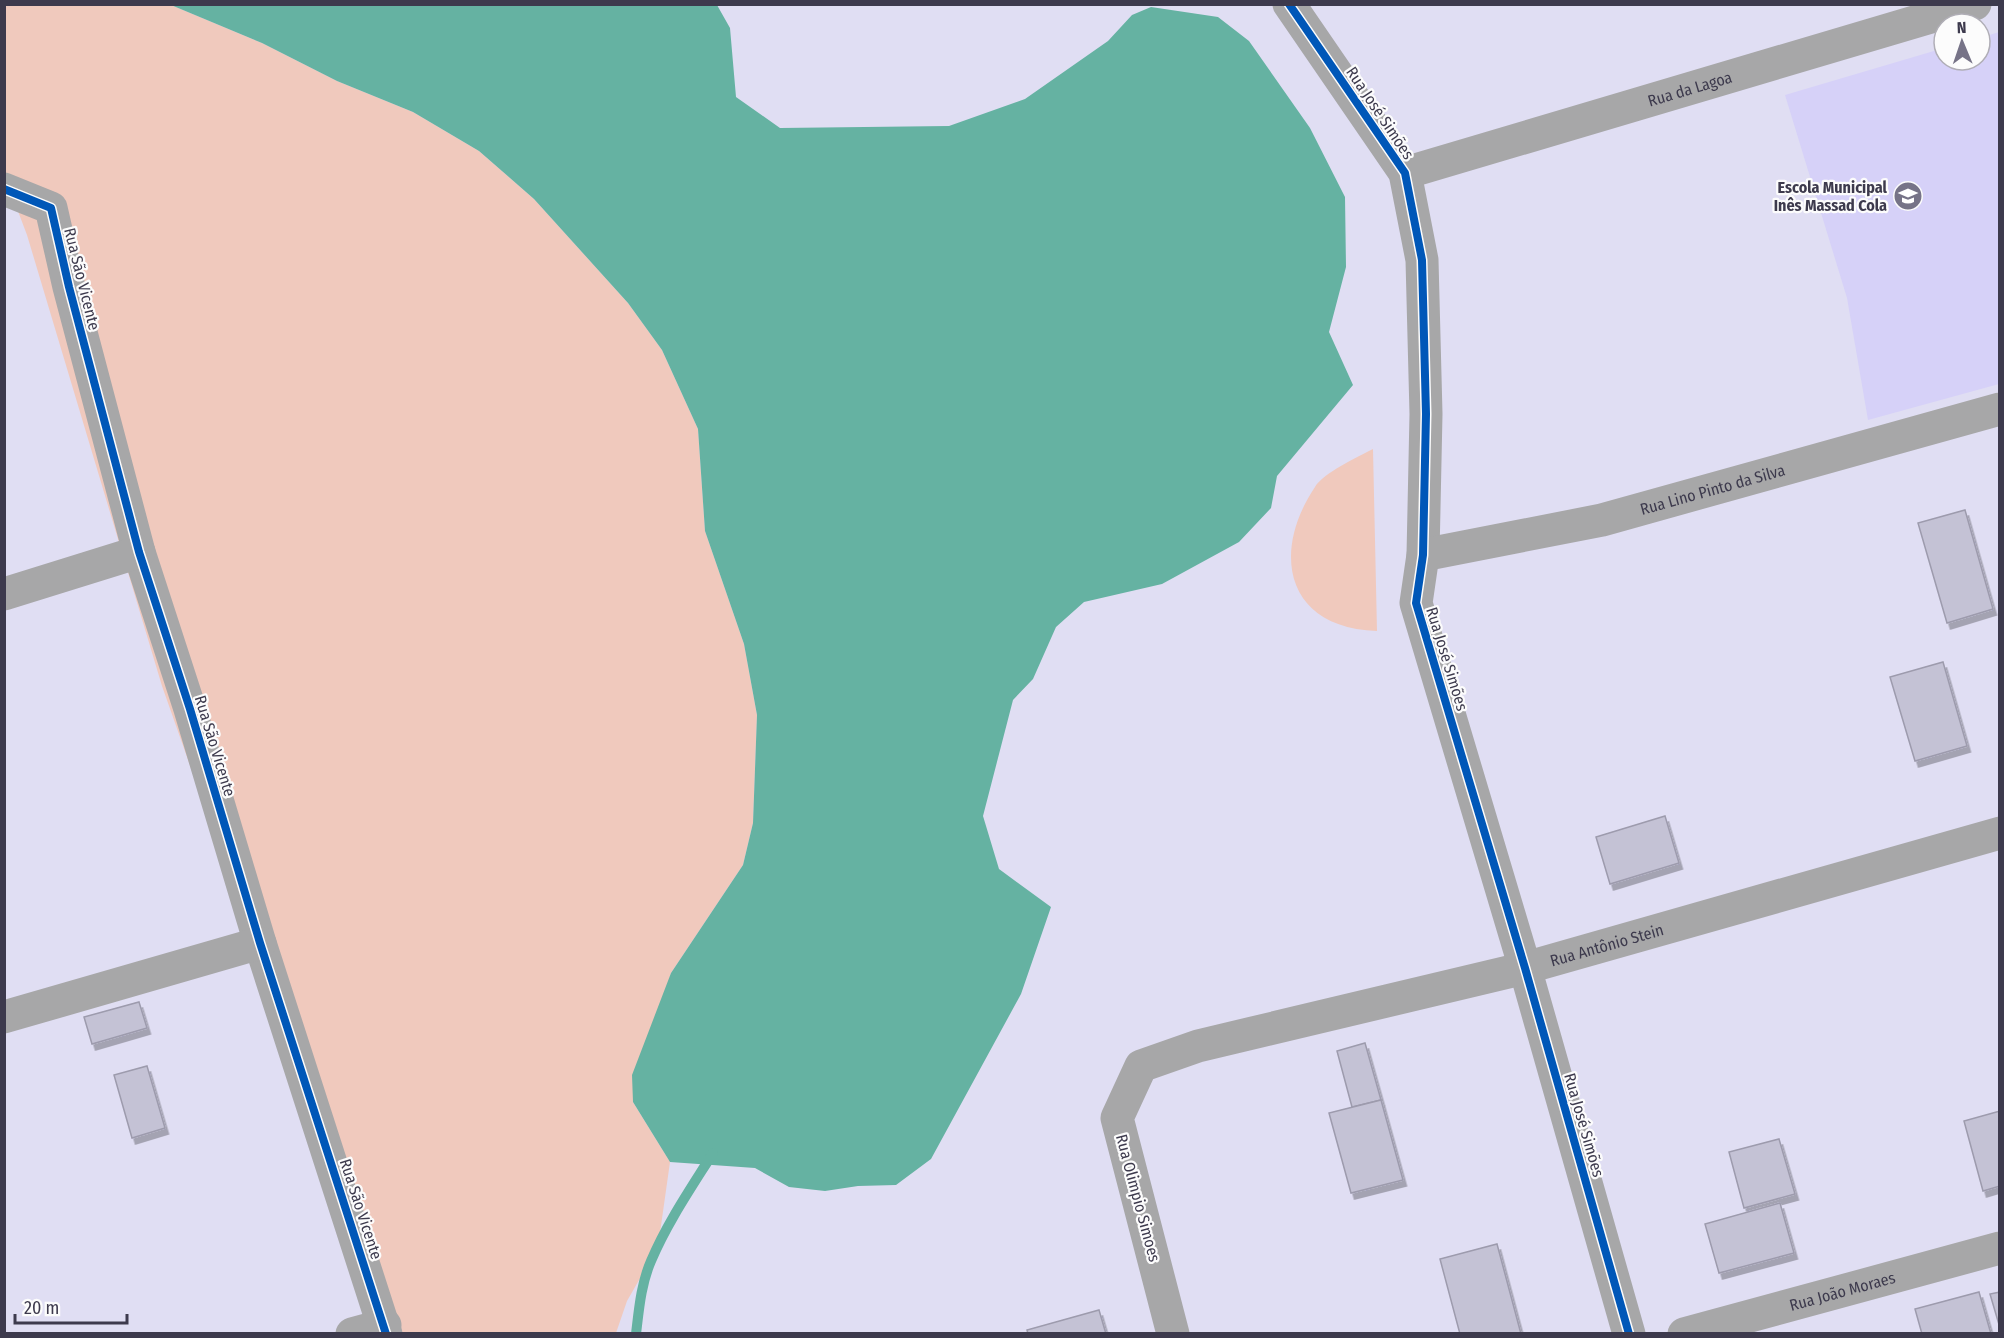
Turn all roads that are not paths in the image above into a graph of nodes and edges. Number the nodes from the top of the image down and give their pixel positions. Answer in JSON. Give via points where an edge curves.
{"nodes":[{"id":1,"x":1289,"y":4,"type":"edge"},
{"id":2,"x":1975,"y":4,"type":"edge"},
{"id":3,"x":1404,"y":173,"type":"junction"},
{"id":4,"x":4,"y":189,"type":"edge"},
{"id":5,"x":2000,"y":409,"type":"edge"},
{"id":6,"x":139,"y":552,"type":"junction"},
{"id":7,"x":1422,"y":555,"type":"junction"},
{"id":8,"x":4,"y":594,"type":"edge"},
{"id":9,"x":2000,"y":833,"type":"edge"},
{"id":10,"x":260,"y":943,"type":"junction"},
{"id":11,"x":1525,"y":968,"type":"junction"},
{"id":12,"x":4,"y":1017,"type":"edge"},
{"id":13,"x":1141,"y":1066,"type":"joint"},
{"id":14,"x":2000,"y":1248,"type":"edge"},
{"id":15,"x":386,"y":1329,"type":"edge"},
{"id":16,"x":352,"y":1334,"type":"edge"},
{"id":17,"x":1173,"y":1334,"type":"edge"},
{"id":18,"x":1629,"y":1334,"type":"edge"},
{"id":19,"x":1684,"y":1334,"type":"edge"}],
"edges":[{"from":1,"to":3,"type":"street","name":"Rua José Simões"},
{"from":2,"to":3,"type":"street","name":"Rua da Lagoa"},
{"from":3,"to":7,"type":"street","name":"Rua José Simões","via":[[1422,260],[1426,414]]},
{"from":4,"to":6,"type":"street","name":"Rua São Vicente","via":[[51,208]]},
{"from":5,"to":7,"type":"street","name":"Rua Lino Pinto da Silva","via":[[1602,520]]},
{"from":6,"to":8,"type":"street"},
{"from":6,"to":10,"type":"street","name":"Rua São Vicente"},
{"from":7,"to":11,"type":"street","name":"Rua José Simões","via":[[1416,603]]},
{"from":9,"to":11,"type":"street","name":"Rua Antônio Stein"},
{"from":10,"to":12,"type":"street"},
{"from":10,"to":15,"type":"street","name":"Rua São Vicente"},
{"from":11,"to":13,"type":"street","name":"Rua Antônio Stein","via":[[1198,1046]]},
{"from":11,"to":18,"type":"street","name":"Rua José Simões"},
{"from":13,"to":17,"type":"street","name":"Rua Olimpio Simoes","via":[[1117,1118]]},
{"from":14,"to":19,"type":"street","name":"Rua João Moraes"},
{"from":15,"to":16,"type":"street"}]}
